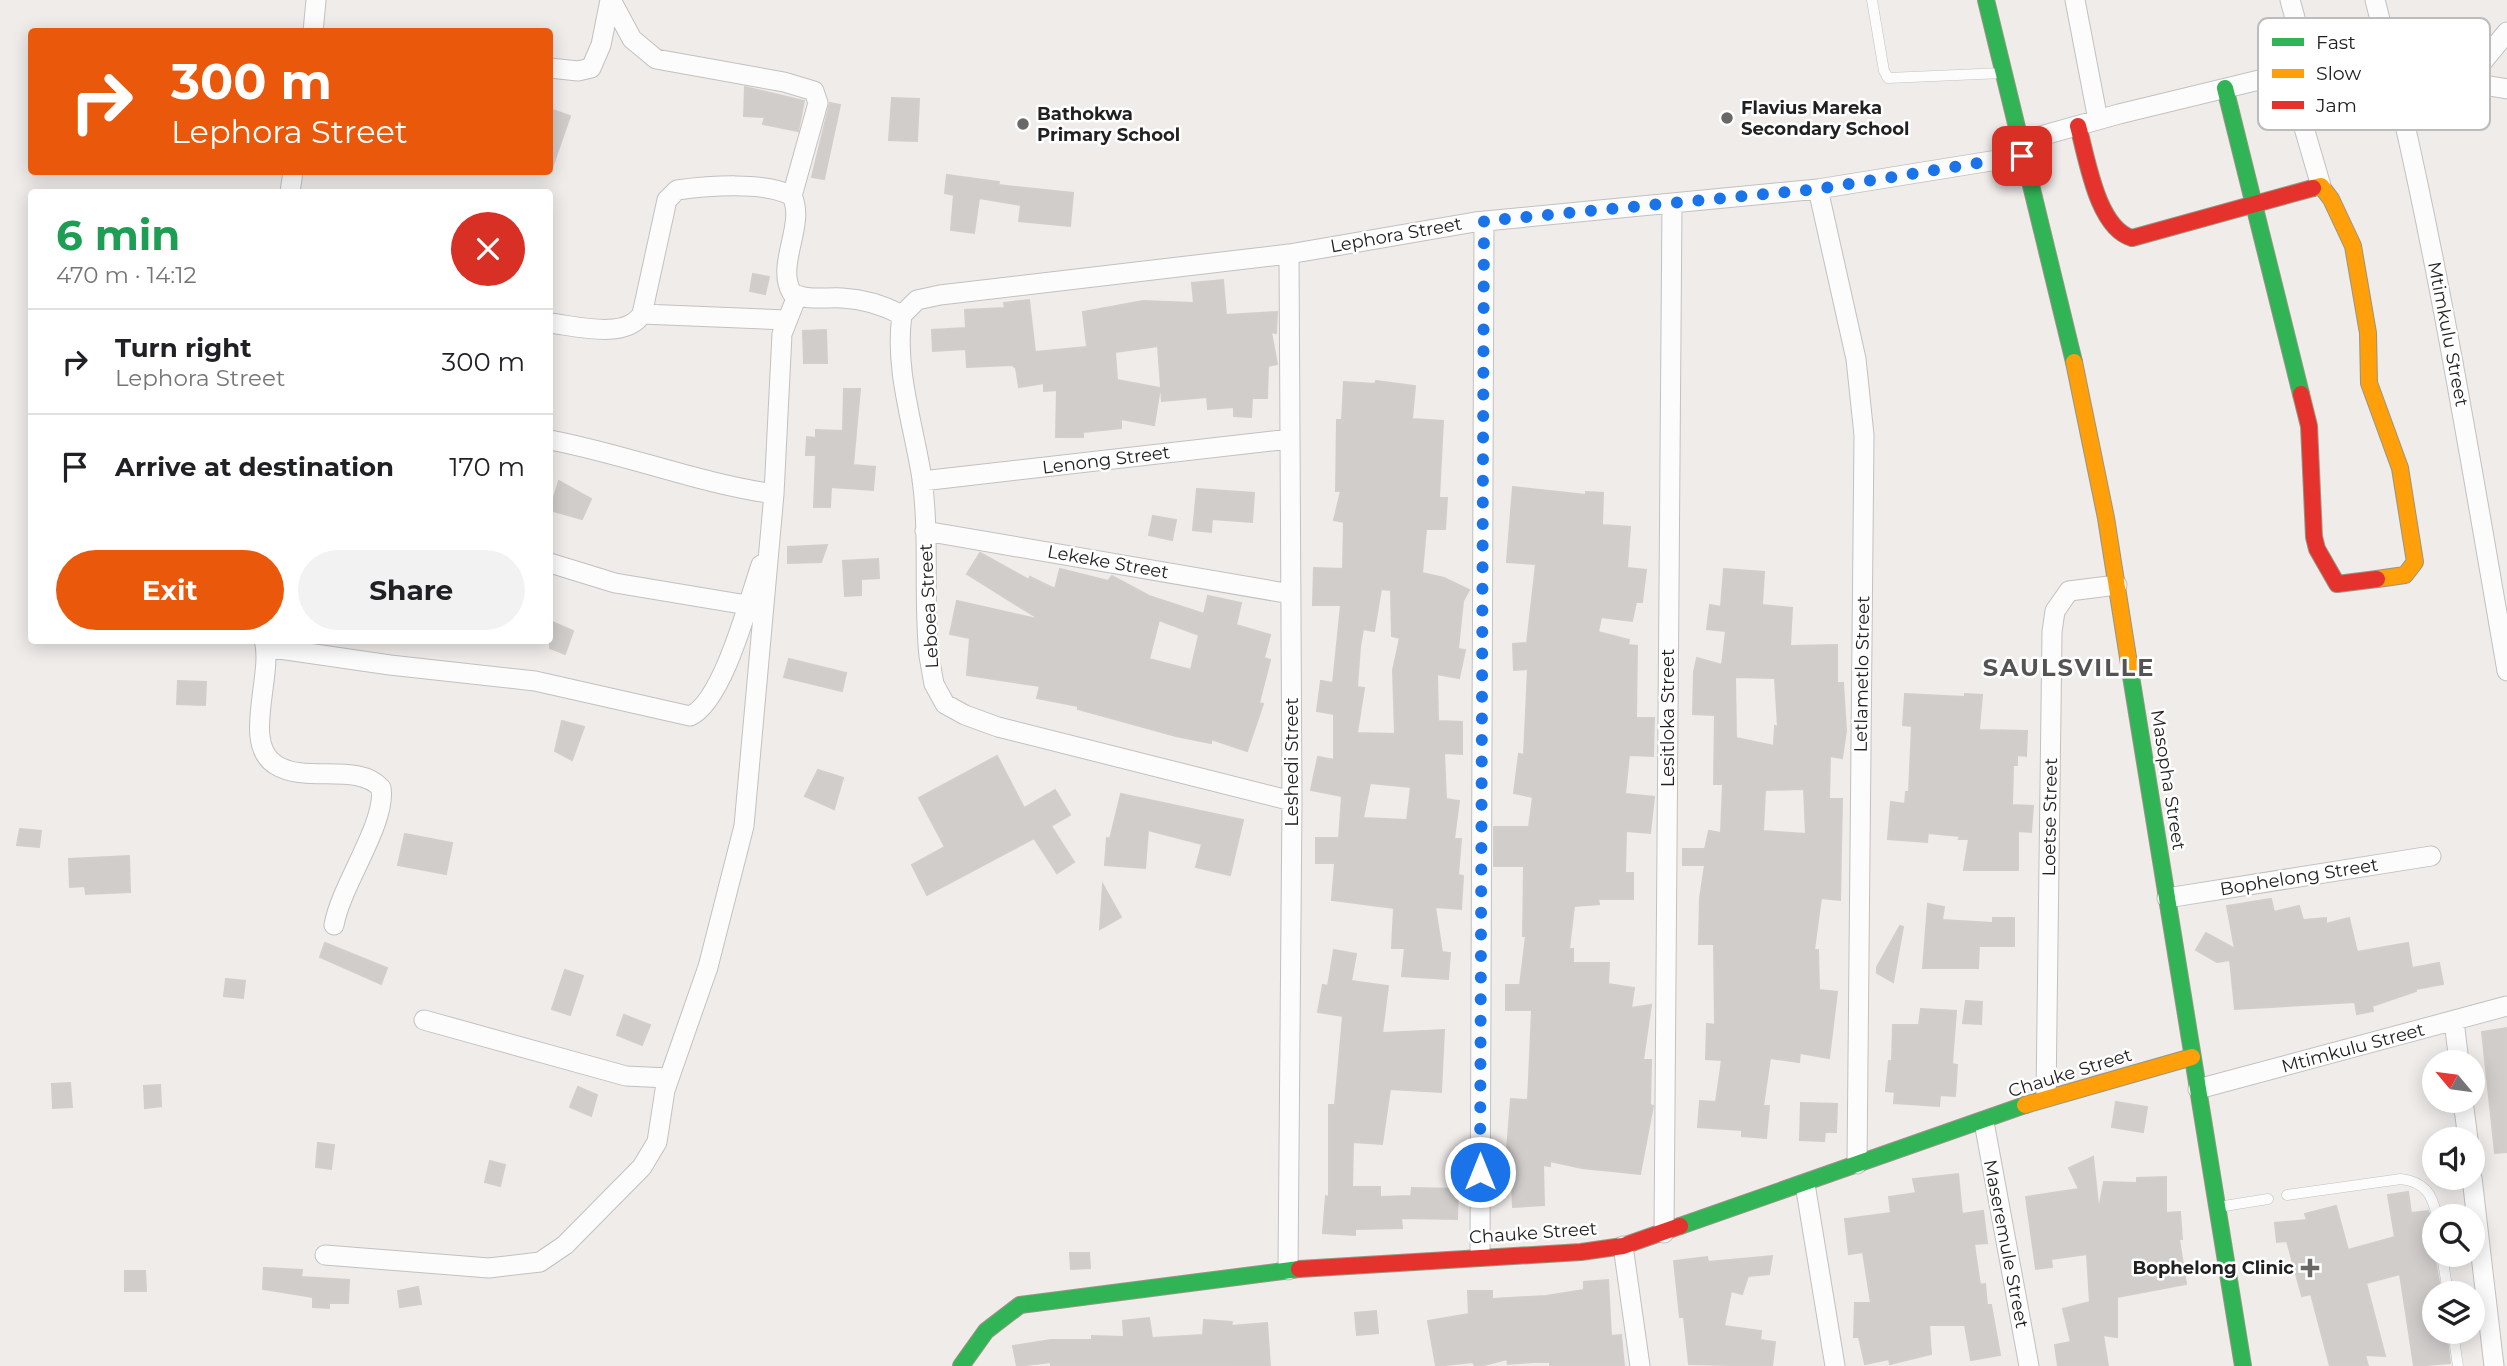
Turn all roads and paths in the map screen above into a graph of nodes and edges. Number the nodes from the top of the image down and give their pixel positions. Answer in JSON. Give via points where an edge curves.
{"nodes":[{"id":1,"x":316,"y":0,"type":"edge"},
{"id":2,"x":610,"y":0,"type":"edge"},
{"id":3,"x":1872,"y":0,"type":"edge"},
{"id":4,"x":1986,"y":0,"type":"edge"},
{"id":5,"x":2075,"y":0,"type":"edge"},
{"id":6,"x":2290,"y":0,"type":"edge"},
{"id":7,"x":2375,"y":0,"type":"edge"},
{"id":8,"x":2295,"y":18,"type":"edge"},
{"id":9,"x":2379,"y":18,"type":"edge"},
{"id":10,"x":313,"y":28,"type":"edge"},
{"id":11,"x":2507,"y":32,"type":"edge"},
{"id":12,"x":2490,"y":53,"type":"edge"},
{"id":13,"x":553,"y":68,"type":"edge"},
{"id":14,"x":2003,"y":73,"type":"junction"},
{"id":15,"x":2258,"y":80,"type":"edge"},
{"id":16,"x":2225,"y":88,"type":"junction"},
{"id":17,"x":2098,"y":120,"type":"junction"},
{"id":18,"x":2078,"y":125,"type":"junction"},
{"id":19,"x":2305,"y":130,"type":"edge"},
{"id":20,"x":2405,"y":130,"type":"edge"},
{"id":21,"x":2021,"y":149,"type":"junction"},
{"id":22,"x":2321,"y":186,"type":"junction"},
{"id":23,"x":1818,"y":189,"type":"junction"},
{"id":24,"x":792,"y":195,"type":"junction"},
{"id":25,"x":1672,"y":203,"type":"junction"},
{"id":26,"x":2252,"y":205,"type":"junction"},
{"id":27,"x":1484,"y":221,"type":"junction"},
{"id":28,"x":1289,"y":254,"type":"junction"},
{"id":29,"x":797,"y":296,"type":"junction"},
{"id":30,"x":642,"y":314,"type":"junction"},
{"id":31,"x":902,"y":315,"type":"junction"},
{"id":32,"x":786,"y":320,"type":"junction"},
{"id":33,"x":553,"y":323,"type":"edge"},
{"id":34,"x":1290,"y":439,"type":"junction"},
{"id":35,"x":553,"y":441,"type":"edge"},
{"id":36,"x":922,"y":481,"type":"junction"},
{"id":37,"x":774,"y":494,"type":"junction"},
{"id":38,"x":925,"y":531,"type":"junction"},
{"id":39,"x":769,"y":544,"type":"junction"},
{"id":40,"x":553,"y":563,"type":"edge"},
{"id":41,"x":2117,"y":584,"type":"junction"},
{"id":42,"x":1291,"y":594,"type":"junction"},
{"id":43,"x":747,"y":605,"type":"junction"},
{"id":44,"x":265,"y":644,"type":"edge"},
{"id":45,"x":2507,"y":671,"type":"edge"},
{"id":46,"x":1292,"y":801,"type":"junction"},
{"id":47,"x":2431,"y":856,"type":"dead end"},
{"id":48,"x":2167,"y":898,"type":"junction"},
{"id":49,"x":334,"y":925,"type":"dead end"},
{"id":50,"x":2507,"y":1006,"type":"edge"},
{"id":51,"x":424,"y":1020,"type":"dead end"},
{"id":52,"x":2454,"y":1021,"type":"junction"},
{"id":53,"x":2458,"y":1050,"type":"edge"},
{"id":54,"x":2192,"y":1057,"type":"junction"},
{"id":55,"x":668,"y":1078,"type":"junction"},
{"id":56,"x":2198,"y":1089,"type":"junction"},
{"id":57,"x":2046,"y":1097,"type":"junction"},
{"id":58,"x":1984,"y":1122,"type":"junction"},
{"id":59,"x":1857,"y":1164,"type":"junction"},
{"id":60,"x":1805,"y":1184,"type":"junction"},
{"id":61,"x":2474,"y":1190,"type":"edge"},
{"id":62,"x":2287,"y":1195,"type":"dead end"},
{"id":63,"x":2268,"y":1199,"type":"dead end"},
{"id":64,"x":2433,"y":1204,"type":"edge"},
{"id":65,"x":2217,"y":1207,"type":"junction"},
{"id":66,"x":1664,"y":1233,"type":"junction"},
{"id":67,"x":1623,"y":1245,"type":"junction"},
{"id":68,"x":325,"y":1255,"type":"dead end"},
{"id":69,"x":1480,"y":1256,"type":"junction"},
{"id":70,"x":1288,"y":1270,"type":"junction"},
{"id":71,"x":2455,"y":1344,"type":"edge"},
{"id":72,"x":2498,"y":1353,"type":"edge"},
{"id":73,"x":961,"y":1366,"type":"edge"},
{"id":74,"x":1640,"y":1366,"type":"edge"},
{"id":75,"x":1835,"y":1366,"type":"edge"},
{"id":76,"x":2029,"y":1366,"type":"edge"},
{"id":77,"x":2243,"y":1366,"type":"edge"},
{"id":78,"x":2458,"y":1366,"type":"edge"}],
"edges":[{"from":1,"to":10,"type":"street"},
{"from":2,"to":13,"type":"street","via":[[591,68]]},
{"from":2,"to":24,"type":"street","via":[[632,39],[656,58],[814,91],[818,103]]},
{"from":3,"to":14,"type":"lane","via":[[1888,78]]},
{"from":4,"to":14,"type":"street","name":"Masopha Street"},
{"from":5,"to":17,"type":"street"},
{"from":6,"to":8,"type":"street"},
{"from":7,"to":9,"type":"street","name":"Mtimkulu Street"},
{"from":11,"to":12,"type":"street"},
{"from":14,"to":21,"type":"street","name":"Masopha Street"},
{"from":15,"to":16,"type":"street","name":"Lephora Street"},
{"from":16,"to":17,"type":"street","name":"Lephora Street"},
{"from":16,"to":26,"type":"street"},
{"from":17,"to":18,"type":"street","name":"Lephora Street"},
{"from":18,"to":21,"type":"street","name":"Lephora Street"},
{"from":18,"to":26,"type":"street","via":[[2104,214],[2110,226],[2128,238],[2138,239]]},
{"from":19,"to":22,"type":"street"},
{"from":20,"to":45,"type":"street","name":"Mtimkulu Street","via":[[2461,399]]},
{"from":21,"to":23,"type":"street","name":"Lephora Street"},
{"from":21,"to":41,"type":"street","name":"Masopha Street","via":[[2068,331]]},
{"from":22,"to":26,"type":"street"},
{"from":22,"to":26,"type":"street","via":[[2349,237],[2362,284],[2369,383],[2400,468],[2415,562],[2405,575],[2337,583],[2317,549],[2309,426]]},
{"from":23,"to":25,"type":"street","name":"Lephora Street"},
{"from":23,"to":59,"type":"street","name":"Letlametlo Street","via":[[1856,359],[1864,435]]},
{"from":24,"to":29,"type":"street","via":[[796,210],[787,282]]},
{"from":24,"to":30,"type":"street","via":[[736,187],[677,190],[667,200]]},
{"from":25,"to":27,"type":"street","name":"Lephora Street"},
{"from":25,"to":66,"type":"street","name":"Lesitloka Street"},
{"from":27,"to":28,"type":"street","name":"Lephora Street"},
{"from":27,"to":69,"type":"street"},
{"from":28,"to":31,"type":"street","name":"Lephora Street","via":[[940,295],[916,300]]},
{"from":28,"to":34,"type":"street","name":"Leshedi Street"},
{"from":29,"to":31,"type":"street","via":[[852,299]]},
{"from":29,"to":32,"type":"street"},
{"from":30,"to":32,"type":"street"},
{"from":30,"to":33,"type":"street","via":[[628,328]]},
{"from":31,"to":36,"type":"street","name":"Leboea Street","via":[[899,332],[905,384]]},
{"from":32,"to":37,"type":"street"},
{"from":34,"to":36,"type":"street","name":"Lenong Street"},
{"from":34,"to":42,"type":"street","name":"Leshedi Street"},
{"from":35,"to":37,"type":"street","via":[[715,484]]},
{"from":36,"to":38,"type":"street","name":"Leboea Street"},
{"from":37,"to":39,"type":"street"},
{"from":38,"to":42,"type":"street","name":"Lekeke Street"},
{"from":38,"to":46,"type":"street","name":"Leboea Street","via":[[929,656],[934,684],[945,704],[998,727]]},
{"from":39,"to":43,"type":"street"},
{"from":39,"to":55,"type":"street","via":[[744,826],[708,967]]},
{"from":40,"to":43,"type":"street","via":[[615,583]]},
{"from":41,"to":48,"type":"street","name":"Masopha Street"},
{"from":41,"to":57,"type":"street","name":"Loetse Street","via":[[2069,591],[2055,611],[2052,632]]},
{"from":42,"to":46,"type":"street","name":"Leshedi Street"},
{"from":43,"to":44,"type":"street","via":[[718,683],[704,706],[690,716],[535,681]]},
{"from":44,"to":49,"type":"street","via":[[259,732],[268,759],[289,770],[367,779],[381,788],[379,812],[342,893]]},
{"from":46,"to":70,"type":"street","name":"Leshedi Street"},
{"from":47,"to":48,"type":"street","name":"Bophelong Street"},
{"from":48,"to":54,"type":"street","name":"Masopha Street"},
{"from":50,"to":52,"type":"street","name":"Mtimkulu Street"},
{"from":51,"to":55,"type":"street","via":[[626,1076]]},
{"from":52,"to":53,"type":"street"},
{"from":52,"to":56,"type":"street","name":"Mtimkulu Street"},
{"from":54,"to":56,"type":"street","name":"Masopha Street"},
{"from":54,"to":57,"type":"street","name":"Chauke Street"},
{"from":55,"to":68,"type":"street","via":[[660,1131],[642,1167],[565,1245],[540,1262],[489,1268]]},
{"from":56,"to":65,"type":"street","name":"Masopha Street"},
{"from":57,"to":58,"type":"street","name":"Chauke Street"},
{"from":58,"to":59,"type":"street","name":"Chauke Street"},
{"from":58,"to":76,"type":"street","name":"Maseremule Street"},
{"from":59,"to":60,"type":"street","name":"Chauke Street"},
{"from":60,"to":66,"type":"street","name":"Chauke Street"},
{"from":60,"to":75,"type":"street"},
{"from":61,"to":72,"type":"street"},
{"from":62,"to":64,"type":"lane","via":[[2401,1179],[2425,1187]]},
{"from":63,"to":65,"type":"lane"},
{"from":65,"to":77,"type":"street","name":"Masopha Street"},
{"from":66,"to":67,"type":"street","name":"Chauke Street"},
{"from":67,"to":69,"type":"street","name":"Chauke Street","via":[[1581,1252]]},
{"from":67,"to":74,"type":"street"},
{"from":69,"to":70,"type":"street","name":"Chauke Street"},
{"from":70,"to":73,"type":"street","name":"Chauke Street","via":[[1020,1305],[997,1319],[974,1343]]},
{"from":71,"to":78,"type":"lane"}]}
